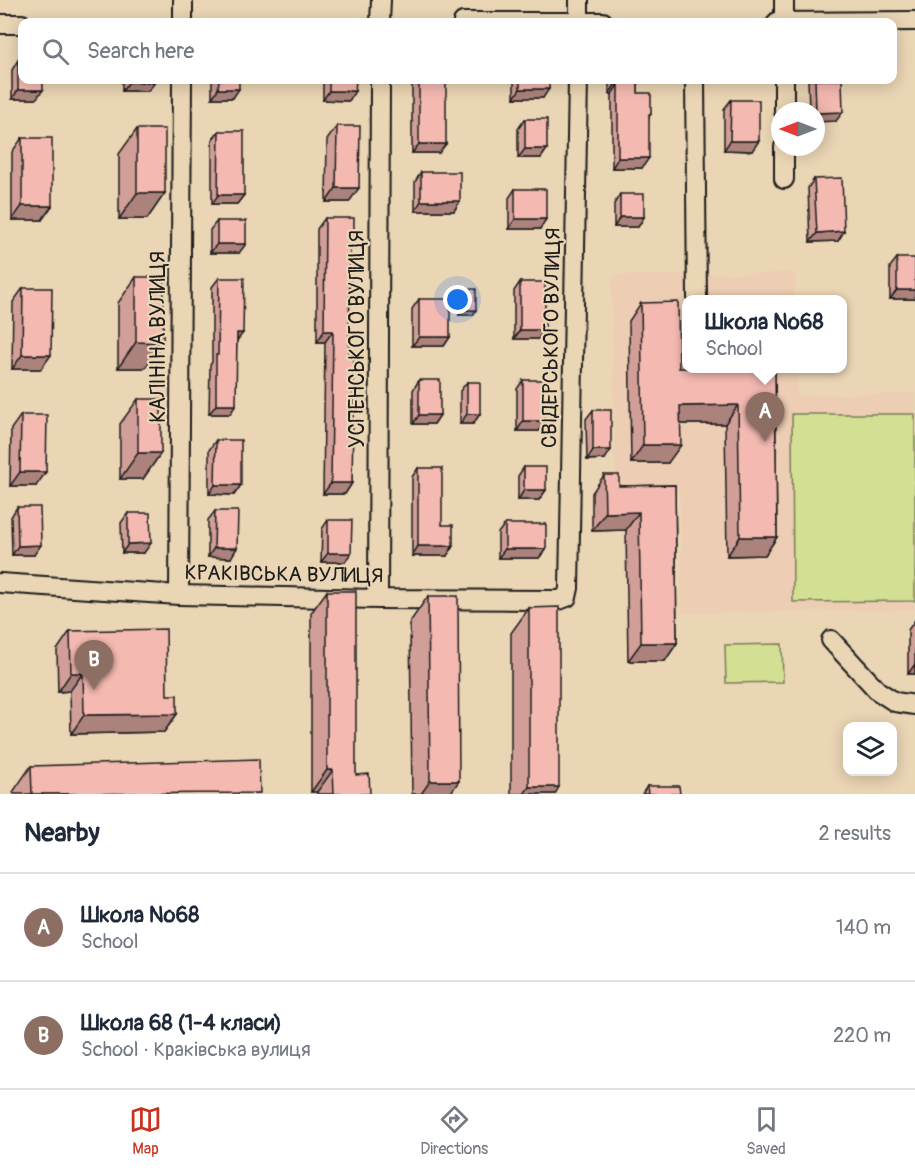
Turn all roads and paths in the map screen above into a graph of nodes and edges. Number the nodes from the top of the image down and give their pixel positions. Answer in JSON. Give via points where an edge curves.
{"nodes":[{"id":1,"x":183,"y":0,"type":"edge"},
{"id":2,"x":381,"y":0,"type":"edge"},
{"id":3,"x":579,"y":0,"type":"edge"},
{"id":4,"x":784,"y":0,"type":"edge"},
{"id":5,"x":183,"y":18,"type":"edge"},
{"id":6,"x":381,"y":18,"type":"edge"},
{"id":7,"x":579,"y":18,"type":"edge"},
{"id":8,"x":784,"y":18,"type":"edge"},
{"id":9,"x":897,"y":21,"type":"edge"},
{"id":10,"x":915,"y":21,"type":"edge"},
{"id":11,"x":0,"y":24,"type":"edge"},
{"id":12,"x":18,"y":24,"type":"edge"},
{"id":13,"x":182,"y":84,"type":"edge"},
{"id":14,"x":380,"y":84,"type":"edge"},
{"id":15,"x":578,"y":84,"type":"edge"},
{"id":16,"x":695,"y":84,"type":"edge"},
{"id":17,"x":784,"y":84,"type":"edge"},
{"id":18,"x":784,"y":102,"type":"edge"},
{"id":19,"x":784,"y":156,"type":"edge"},
{"id":20,"x":784,"y":179,"type":"dead end"},
{"id":21,"x":696,"y":295,"type":"edge"},
{"id":22,"x":0,"y":584,"type":"edge"},
{"id":23,"x":179,"y":595,"type":"junction"},
{"id":24,"x":567,"y":597,"type":"joint"},
{"id":25,"x":378,"y":599,"type":"junction"},
{"id":26,"x":831,"y":640,"type":"dead end"},
{"id":27,"x":915,"y":705,"type":"edge"}],
"edges":[{"from":1,"to":5,"type":"street"},
{"from":2,"to":6,"type":"street"},
{"from":3,"to":7,"type":"street"},
{"from":4,"to":8,"type":"street"},
{"from":9,"to":10,"type":"street"},
{"from":11,"to":12,"type":"street"},
{"from":13,"to":23,"type":"street","name":"КАЛІНІНА ВУЛИЦЯ"},
{"from":14,"to":25,"type":"street","name":"УСПЕНСЬКОГО ВУЛИЦЯ"},
{"from":15,"to":24,"type":"street","name":"СВІДЕРСЬКОГО ВУЛИЦЯ"},
{"from":16,"to":21,"type":"street"},
{"from":17,"to":18,"type":"street"},
{"from":19,"to":20,"type":"street"},
{"from":22,"to":23,"type":"street","name":"КРАКІВСЬКА ВУЛИЦЯ"},
{"from":23,"to":25,"type":"street","name":"КРАКІВСЬКА ВУЛИЦЯ"},
{"from":24,"to":25,"type":"street","name":"КРАКІВСЬКА ВУЛИЦЯ"},
{"from":26,"to":27,"type":"street","via":[[878,691],[895,702]]}]}
